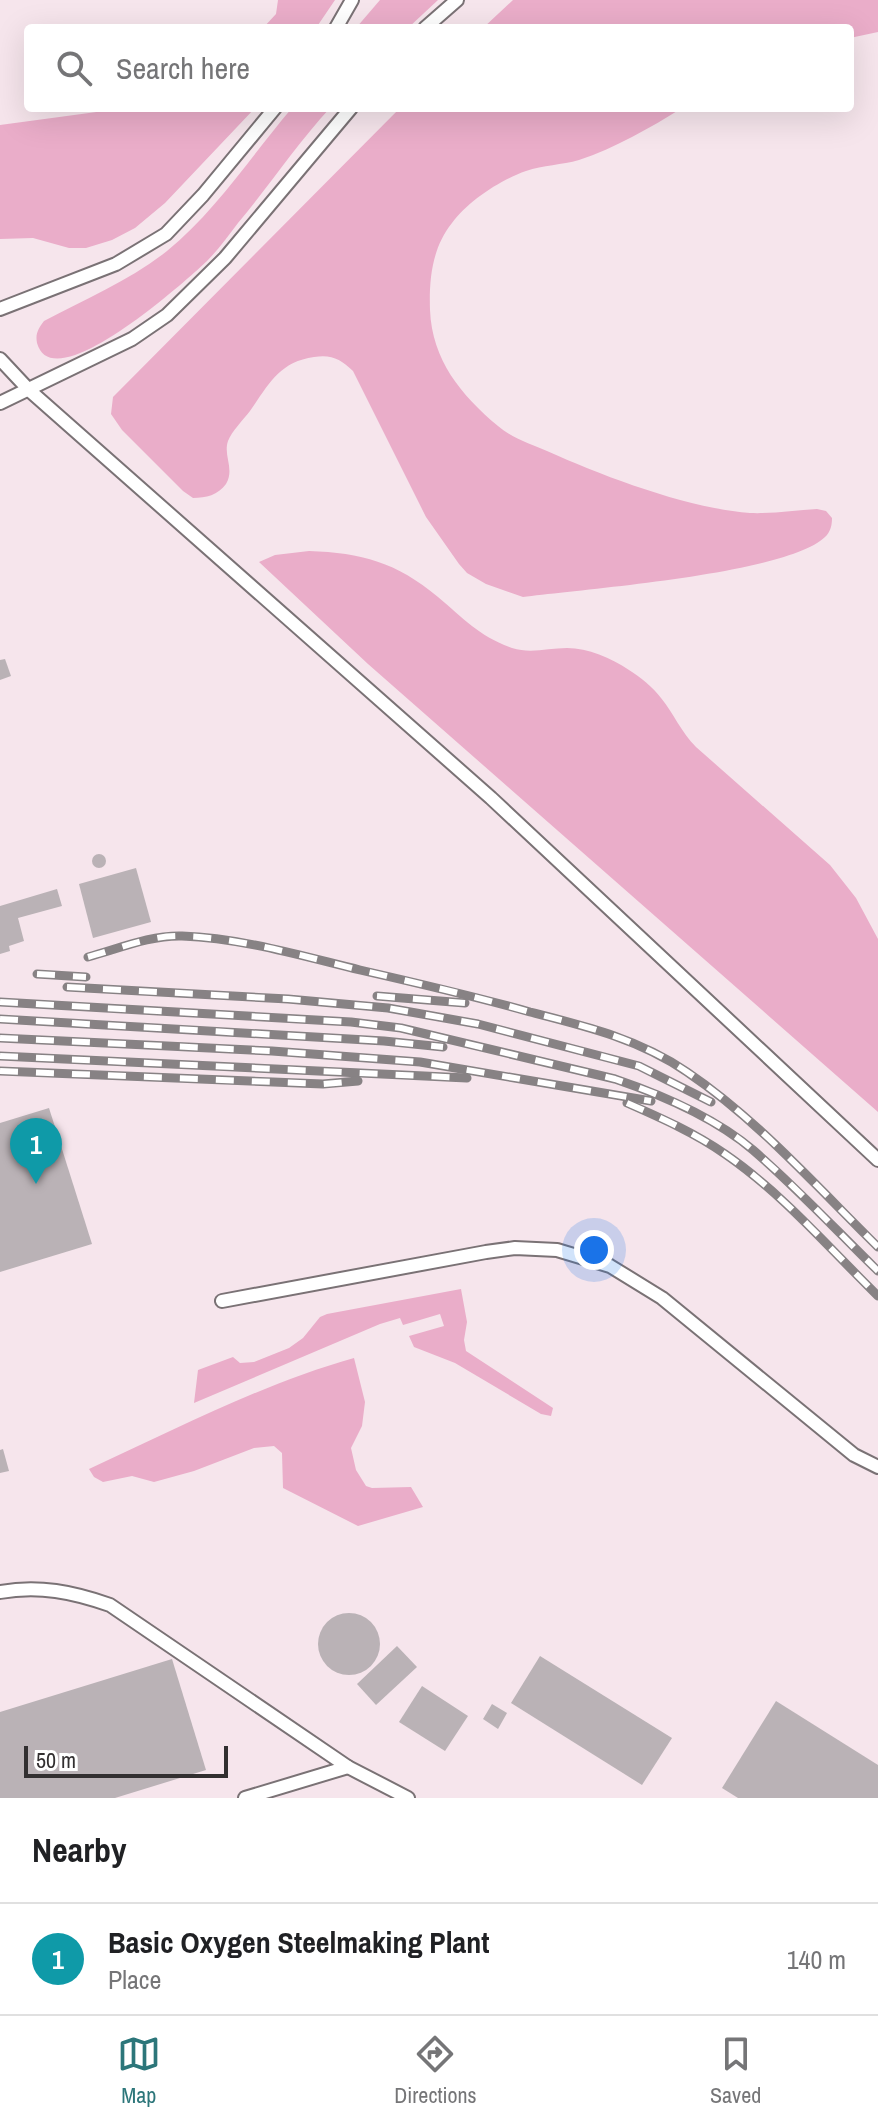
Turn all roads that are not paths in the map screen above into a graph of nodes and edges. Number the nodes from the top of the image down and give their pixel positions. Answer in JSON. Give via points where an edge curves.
{"nodes":[{"id":1,"x":352,"y":0,"type":"edge"},
{"id":2,"x":457,"y":0,"type":"edge"},
{"id":3,"x":338,"y":24,"type":"edge"},
{"id":4,"x":430,"y":24,"type":"edge"},
{"id":5,"x":272,"y":112,"type":"edge"},
{"id":6,"x":348,"y":112,"type":"edge"},
{"id":7,"x":0,"y":309,"type":"edge"},
{"id":8,"x":0,"y":359,"type":"edge"},
{"id":9,"x":29,"y":390,"type":"junction"},
{"id":10,"x":0,"y":403,"type":"edge"},
{"id":11,"x":878,"y":1160,"type":"edge"},
{"id":12,"x":222,"y":1301,"type":"dead end"},
{"id":13,"x":878,"y":1467,"type":"edge"},
{"id":14,"x":0,"y":1592,"type":"edge"},
{"id":15,"x":348,"y":1767,"type":"junction"},
{"id":16,"x":245,"y":1798,"type":"edge"},
{"id":17,"x":408,"y":1798,"type":"edge"}],
"edges":[{"from":1,"to":3,"type":"lane"},
{"from":2,"to":4,"type":"lane"},
{"from":5,"to":7,"type":"lane","via":[[166,234],[116,264]]},
{"from":6,"to":9,"type":"lane","via":[[225,258],[167,315],[132,339]]},
{"from":8,"to":9,"type":"lane"},
{"from":9,"to":10,"type":"lane"},
{"from":9,"to":11,"type":"lane","via":[[491,798]]},
{"from":12,"to":13,"type":"lane","via":[[486,1252],[557,1250],[610,1266],[662,1298],[854,1455]]},
{"from":14,"to":15,"type":"lane","via":[[48,1589],[110,1605]]},
{"from":15,"to":16,"type":"lane"},
{"from":15,"to":17,"type":"lane"}]}
